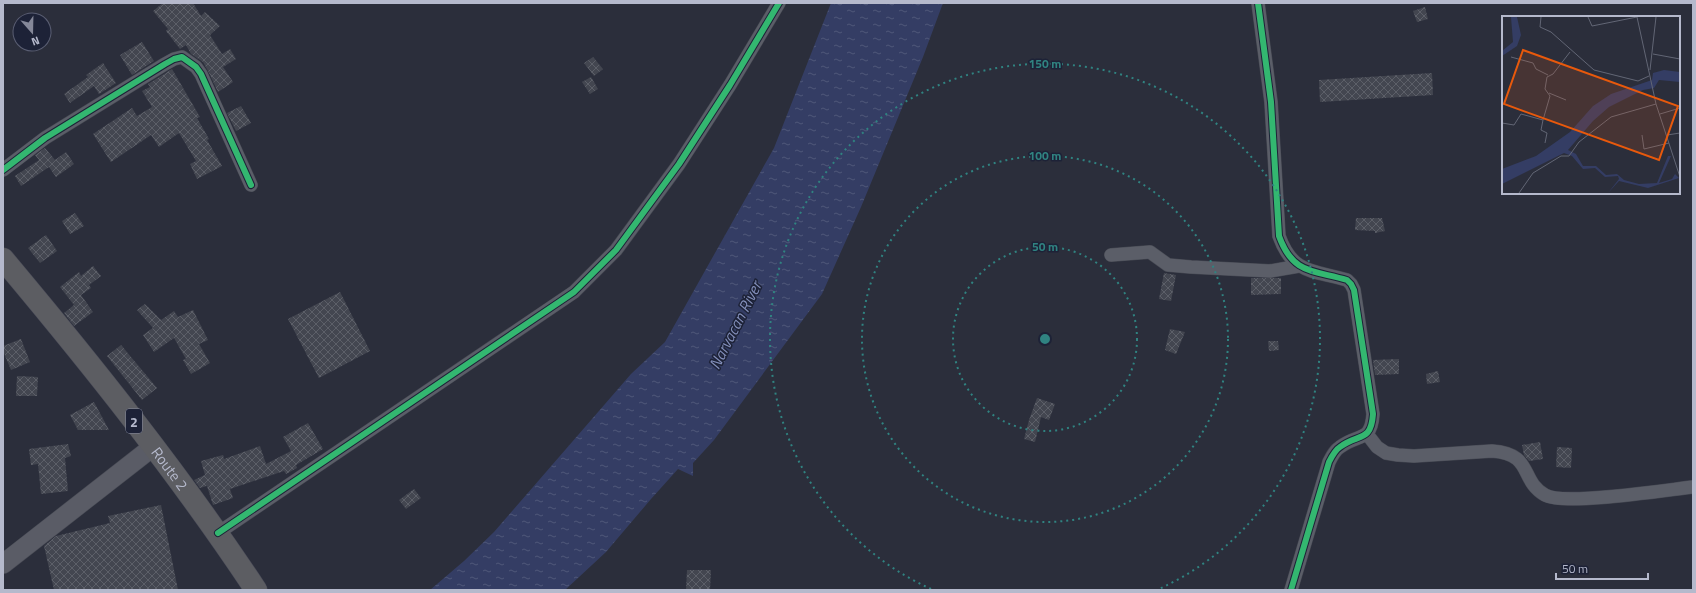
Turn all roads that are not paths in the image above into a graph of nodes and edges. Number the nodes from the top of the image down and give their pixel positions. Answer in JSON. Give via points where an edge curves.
{"nodes":[{"id":1,"x":779,"y":3,"type":"edge"},
{"id":2,"x":1258,"y":3,"type":"edge"},
{"id":3,"x":3,"y":170,"type":"edge"},
{"id":4,"x":251,"y":185,"type":"dead end"},
{"id":5,"x":1110,"y":255,"type":"dead end"},
{"id":6,"x":1299,"y":266,"type":"junction"},
{"id":7,"x":6,"y":267,"type":"edge"},
{"id":8,"x":1367,"y":434,"type":"junction"},
{"id":9,"x":154,"y":446,"type":"junction"},
{"id":10,"x":1693,"y":487,"type":"edge"},
{"id":11,"x":218,"y":533,"type":"junction"},
{"id":12,"x":3,"y":564,"type":"edge"},
{"id":13,"x":256,"y":590,"type":"edge"},
{"id":14,"x":1291,"y":590,"type":"edge"}],
"edges":[{"from":1,"to":11,"type":"street","via":[[679,164],[616,250],[574,292]]},
{"from":2,"to":6,"type":"street","via":[[1272,102],[1279,236],[1292,261]]},
{"from":3,"to":4,"type":"street","via":[[45,138],[165,64],[182,58],[193,64],[201,74]]},
{"from":5,"to":6,"type":"street","via":[[1150,252],[1168,265],[1191,267],[1270,271]]},
{"from":6,"to":8,"type":"street","via":[[1347,280],[1353,286],[1373,414],[1371,429]]},
{"from":7,"to":9,"type":"highway","name":"Route 2","number":"2"},
{"from":8,"to":10,"type":"street","via":[[1386,453],[1398,455],[1492,451],[1516,456],[1538,490],[1546,496],[1558,499]]},
{"from":8,"to":14,"type":"street","via":[[1339,447],[1329,462]]},
{"from":9,"to":11,"type":"highway","name":"Route 2","number":"2"},
{"from":9,"to":12,"type":"street"},
{"from":11,"to":13,"type":"highway","name":"Route 2","number":"2"}]}
